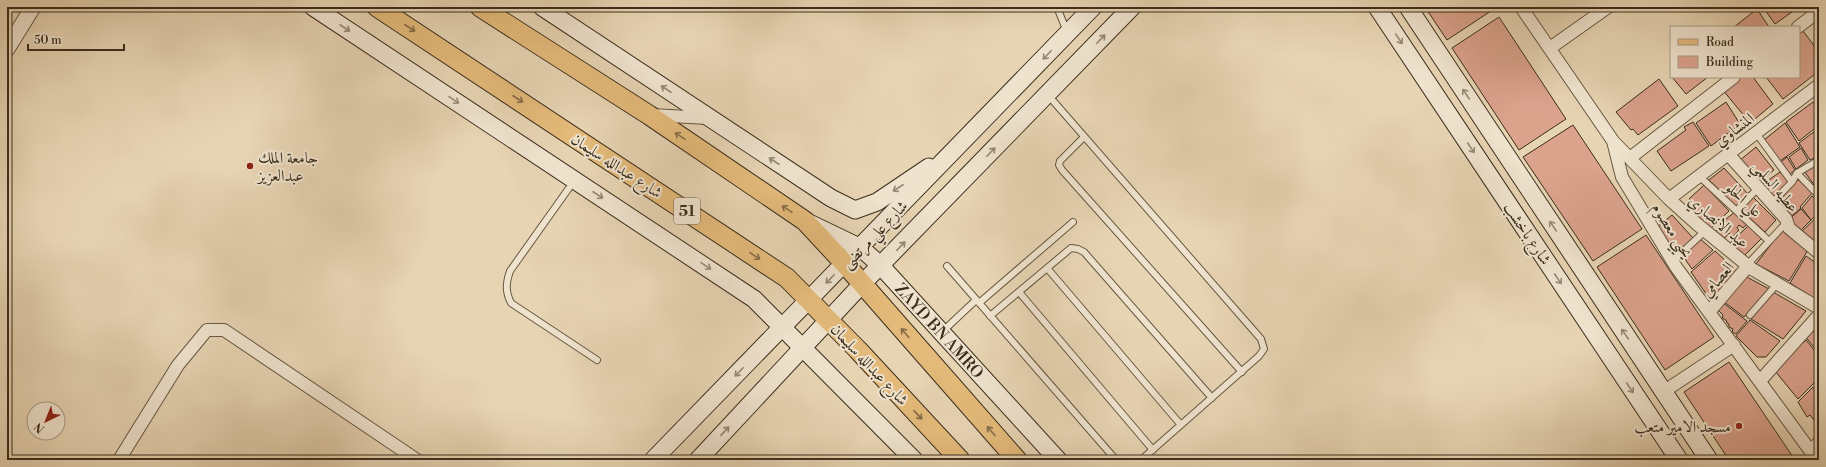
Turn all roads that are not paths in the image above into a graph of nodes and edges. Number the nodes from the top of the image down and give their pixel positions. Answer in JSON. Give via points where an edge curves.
{"nodes":[{"id":1,"x":33,"y":7,"type":"edge"},
{"id":2,"x":313,"y":7,"type":"edge"},
{"id":3,"x":377,"y":7,"type":"edge"},
{"id":4,"x":542,"y":7,"type":"edge"},
{"id":5,"x":1057,"y":7,"type":"edge"},
{"id":6,"x":1093,"y":7,"type":"edge"},
{"id":7,"x":1132,"y":7,"type":"edge"},
{"id":8,"x":1377,"y":7,"type":"edge"},
{"id":9,"x":1408,"y":7,"type":"edge"},
{"id":10,"x":1521,"y":7,"type":"edge"},
{"id":11,"x":1608,"y":7,"type":"edge"},
{"id":12,"x":487,"y":10,"type":"edge"},
{"id":13,"x":1819,"y":10,"type":"edge"},
{"id":14,"x":1799,"y":26,"type":"edge"},
{"id":15,"x":1068,"y":34,"type":"junction"},
{"id":16,"x":1550,"y":48,"type":"junction"},
{"id":17,"x":7,"y":49,"type":"edge"},
{"id":18,"x":1733,"y":78,"type":"edge"},
{"id":19,"x":1818,"y":88,"type":"edge"},
{"id":20,"x":1047,"y":95,"type":"junction"},
{"id":21,"x":649,"y":115,"type":"junction"},
{"id":22,"x":709,"y":118,"type":"junction"},
{"id":23,"x":1756,"y":133,"type":"junction"},
{"id":24,"x":1084,"y":137,"type":"junction"},
{"id":25,"x":1613,"y":141,"type":"junction"},
{"id":26,"x":954,"y":151,"type":"junction"},
{"id":27,"x":1728,"y":154,"type":"junction"},
{"id":28,"x":1630,"y":158,"type":"junction"},
{"id":29,"x":1819,"y":160,"type":"edge"},
{"id":30,"x":1797,"y":173,"type":"junction"},
{"id":31,"x":1699,"y":176,"type":"junction"},
{"id":32,"x":575,"y":180,"type":"junction"},
{"id":33,"x":1792,"y":182,"type":"junction"},
{"id":34,"x":1758,"y":188,"type":"junction"},
{"id":35,"x":1819,"y":196,"type":"edge"},
{"id":36,"x":1669,"y":199,"type":"junction"},
{"id":37,"x":1772,"y":203,"type":"junction"},
{"id":38,"x":1737,"y":210,"type":"junction"},
{"id":39,"x":806,"y":221,"type":"junction"},
{"id":40,"x":1073,"y":222,"type":"dead end"},
{"id":41,"x":1787,"y":222,"type":"junction"},
{"id":42,"x":1705,"y":231,"type":"junction"},
{"id":43,"x":1769,"y":241,"type":"junction"},
{"id":44,"x":861,"y":248,"type":"junction"},
{"id":45,"x":1819,"y":253,"type":"edge"},
{"id":46,"x":1673,"y":261,"type":"junction"},
{"id":47,"x":845,"y":264,"type":"junction"},
{"id":48,"x":1748,"y":265,"type":"junction"},
{"id":49,"x":881,"y":266,"type":"junction"},
{"id":50,"x":947,"y":266,"type":"dead end"},
{"id":51,"x":1047,"y":268,"type":"junction"},
{"id":52,"x":862,"y":284,"type":"junction"},
{"id":53,"x":1777,"y":284,"type":"junction"},
{"id":54,"x":1019,"y":292,"type":"junction"},
{"id":55,"x":809,"y":300,"type":"junction"},
{"id":56,"x":978,"y":301,"type":"junction"},
{"id":57,"x":1819,"y":308,"type":"edge"},
{"id":58,"x":1709,"y":312,"type":"junction"},
{"id":59,"x":1750,"y":315,"type":"dead end"},
{"id":60,"x":1819,"y":315,"type":"edge"},
{"id":61,"x":990,"y":316,"type":"junction"},
{"id":62,"x":829,"y":320,"type":"junction"},
{"id":63,"x":782,"y":328,"type":"junction"},
{"id":64,"x":942,"y":332,"type":"junction"},
{"id":65,"x":1734,"y":345,"type":"junction"},
{"id":66,"x":803,"y":348,"type":"junction"},
{"id":67,"x":598,"y":360,"type":"dead end"},
{"id":68,"x":1242,"y":372,"type":"junction"},
{"id":69,"x":1760,"y":381,"type":"junction"},
{"id":70,"x":1663,"y":392,"type":"junction"},
{"id":71,"x":1212,"y":398,"type":"junction"},
{"id":72,"x":1181,"y":425,"type":"junction"},
{"id":73,"x":1819,"y":438,"type":"edge"},
{"id":74,"x":1809,"y":448,"type":"junction"},
{"id":75,"x":1153,"y":450,"type":"junction"},
{"id":76,"x":119,"y":460,"type":"edge"},
{"id":77,"x":417,"y":460,"type":"edge"},
{"id":78,"x":653,"y":460,"type":"edge"},
{"id":79,"x":698,"y":460,"type":"edge"},
{"id":80,"x":914,"y":460,"type":"edge"},
{"id":81,"x":960,"y":460,"type":"edge"},
{"id":82,"x":1017,"y":460,"type":"edge"},
{"id":83,"x":1058,"y":460,"type":"edge"},
{"id":84,"x":1116,"y":460,"type":"edge"},
{"id":85,"x":1141,"y":460,"type":"edge"},
{"id":86,"x":1679,"y":460,"type":"edge"},
{"id":87,"x":1709,"y":460,"type":"edge"},
{"id":88,"x":1817,"y":460,"type":"edge"}],
"edges":[{"from":1,"to":17,"type":"street"},
{"from":2,"to":32,"type":"main road","one_way":true},
{"from":3,"to":55,"type":"main road","name":"شارع عبدالله سليمان","number":"51","one_way":true,"via":[[787,278]]},
{"from":22,"to":4,"type":"main road","one_way":true},
{"from":5,"to":15,"type":"lane"},
{"from":6,"to":15,"type":"main road","name":"شارع علي مرتضى"},
{"from":20,"to":7,"type":"main road","name":"شارع علي مرتضى","one_way":true},
{"from":8,"to":86,"type":"main road","name":"شارع باخشب","one_way":true},
{"from":70,"to":9,"type":"main road","name":"شارع باخشب","one_way":true},
{"from":10,"to":16,"type":"street","name":"يحيي معصوم"},
{"from":11,"to":16,"type":"street"},
{"from":12,"to":21,"type":"main road"},
{"from":13,"to":14,"type":"street"},
{"from":15,"to":26,"type":"main road","name":"شارع علي مرتضى","one_way":true},
{"from":16,"to":25,"type":"street","name":"يحيي معصوم"},
{"from":18,"to":28,"type":"street"},
{"from":19,"to":23,"type":"street","name":"المنشاوي"},
{"from":20,"to":24,"type":"lane"},
{"from":49,"to":20,"type":"main road","name":"شارع علي مرتضى","one_way":true},
{"from":21,"to":22,"type":"street"},
{"from":39,"to":21,"type":"main road","one_way":true},
{"from":26,"to":22,"type":"main road","one_way":true,"via":[[877,202],[855,210],[831,198]]},
{"from":23,"to":27,"type":"street","name":"المنشاوي"},
{"from":23,"to":33,"type":"lane"},
{"from":24,"to":68,"type":"lane","via":[[1261,339],[1264,349]]},
{"from":24,"to":68,"type":"lane","via":[[1060,161],[1062,170]]},
{"from":25,"to":28,"type":"street","name":"عيد الانصاري"},
{"from":25,"to":46,"type":"street","name":"يحيي معصوم","via":[[1622,177]]},
{"from":26,"to":44,"type":"main road","name":"شارع علي مرتضى"},
{"from":27,"to":31,"type":"street","name":"المنشاوي"},
{"from":27,"to":34,"type":"street","name":"عطيه السلمي"},
{"from":28,"to":36,"type":"street","name":"عيد الانصاري"},
{"from":29,"to":30,"type":"lane"},
{"from":30,"to":33,"type":"lane"},
{"from":30,"to":35,"type":"lane"},
{"from":31,"to":36,"type":"street","name":"المنشاوي"},
{"from":31,"to":38,"type":"lane","name":"علي الحلو"},
{"from":32,"to":63,"type":"main road","one_way":true,"via":[[754,299]]},
{"from":32,"to":67,"type":"lane","via":[[510,271],[506,282],[506,294],[511,303]]},
{"from":33,"to":37,"type":"lane"},
{"from":34,"to":37,"type":"street","name":"عطيه السلمي"},
{"from":34,"to":38,"type":"lane"},
{"from":36,"to":42,"type":"street","name":"عيد الانصاري"},
{"from":37,"to":41,"type":"street","name":"عطيه السلمي"},
{"from":38,"to":43,"type":"lane","name":"علي الحلو"},
{"from":39,"to":44,"type":"main road","name":"ZAYD BN AMRO"},
{"from":39,"to":47,"type":"main road"},
{"from":40,"to":56,"type":"lane"},
{"from":41,"to":43,"type":"lane"},
{"from":41,"to":45,"type":"street","name":"عطيه السلمي","via":[[1789,228]]},
{"from":42,"to":46,"type":"lane"},
{"from":42,"to":48,"type":"street","name":"عيد الانصاري"},
{"from":43,"to":48,"type":"lane"},
{"from":44,"to":47,"type":"main road","name":"شارع علي مرتضى"},
{"from":44,"to":49,"type":"main road","name":"ZAYD BN AMRO"},
{"from":46,"to":58,"type":"street","name":"يحيي معصوم"},
{"from":47,"to":52,"type":"main road"},
{"from":47,"to":55,"type":"main road","name":"شارع علي مرتضى","one_way":true},
{"from":48,"to":53,"type":"street","name":"عيد الانصاري"},
{"from":48,"to":58,"type":"street","name":"العصامي"},
{"from":49,"to":52,"type":"main road","name":"شارع علي مرتضى"},
{"from":49,"to":64,"type":"main road","name":"ZAYD BN AMRO"},
{"from":50,"to":56,"type":"lane"},
{"from":51,"to":54,"type":"lane"},
{"from":51,"to":71,"type":"lane","via":[[1071,248],[1084,252]]},
{"from":51,"to":72,"type":"lane"},
{"from":52,"to":62,"type":"main road","name":"شارع علي مرتضى"},
{"from":82,"to":52,"type":"main road","one_way":true},
{"from":53,"to":57,"type":"street","name":"عيد الانصاري"},
{"from":53,"to":59,"type":"lane"},
{"from":54,"to":61,"type":"lane"},
{"from":54,"to":75,"type":"lane"},
{"from":55,"to":62,"type":"main road","name":"شارع عبدالله سليمان","number":"51"},
{"from":55,"to":63,"type":"main road","name":"شارع علي مرتضى"},
{"from":56,"to":61,"type":"lane"},
{"from":56,"to":64,"type":"lane"},
{"from":58,"to":65,"type":"street","name":"يحيي معصوم"},
{"from":60,"to":69,"type":"street"},
{"from":61,"to":84,"type":"lane"},
{"from":62,"to":66,"type":"main road","name":"شارع علي مرتضى"},
{"from":62,"to":81,"type":"main road","name":"شارع عبدالله سليمان","number":"51","one_way":true},
{"from":63,"to":66,"type":"main road"},
{"from":63,"to":78,"type":"main road","name":"شارع علي مرتضى","one_way":true},
{"from":64,"to":83,"type":"main road","name":"ZAYD BN AMRO"},
{"from":65,"to":69,"type":"street","name":"يحيي معصوم"},
{"from":65,"to":70,"type":"street"},
{"from":79,"to":66,"type":"main road","name":"شارع علي مرتضى","one_way":true},
{"from":66,"to":80,"type":"main road"},
{"from":68,"to":71,"type":"lane"},
{"from":69,"to":74,"type":"street","name":"يحيي معصوم"},
{"from":70,"to":87,"type":"main road","name":"شارع باخشب"},
{"from":71,"to":72,"type":"lane"},
{"from":72,"to":75,"type":"lane"},
{"from":73,"to":74,"type":"lane"},
{"from":74,"to":88,"type":"street","name":"يحيي معصوم"},
{"from":75,"to":85,"type":"lane"},
{"from":76,"to":77,"type":"street","via":[[178,365],[207,330],[224,330]]}]}
